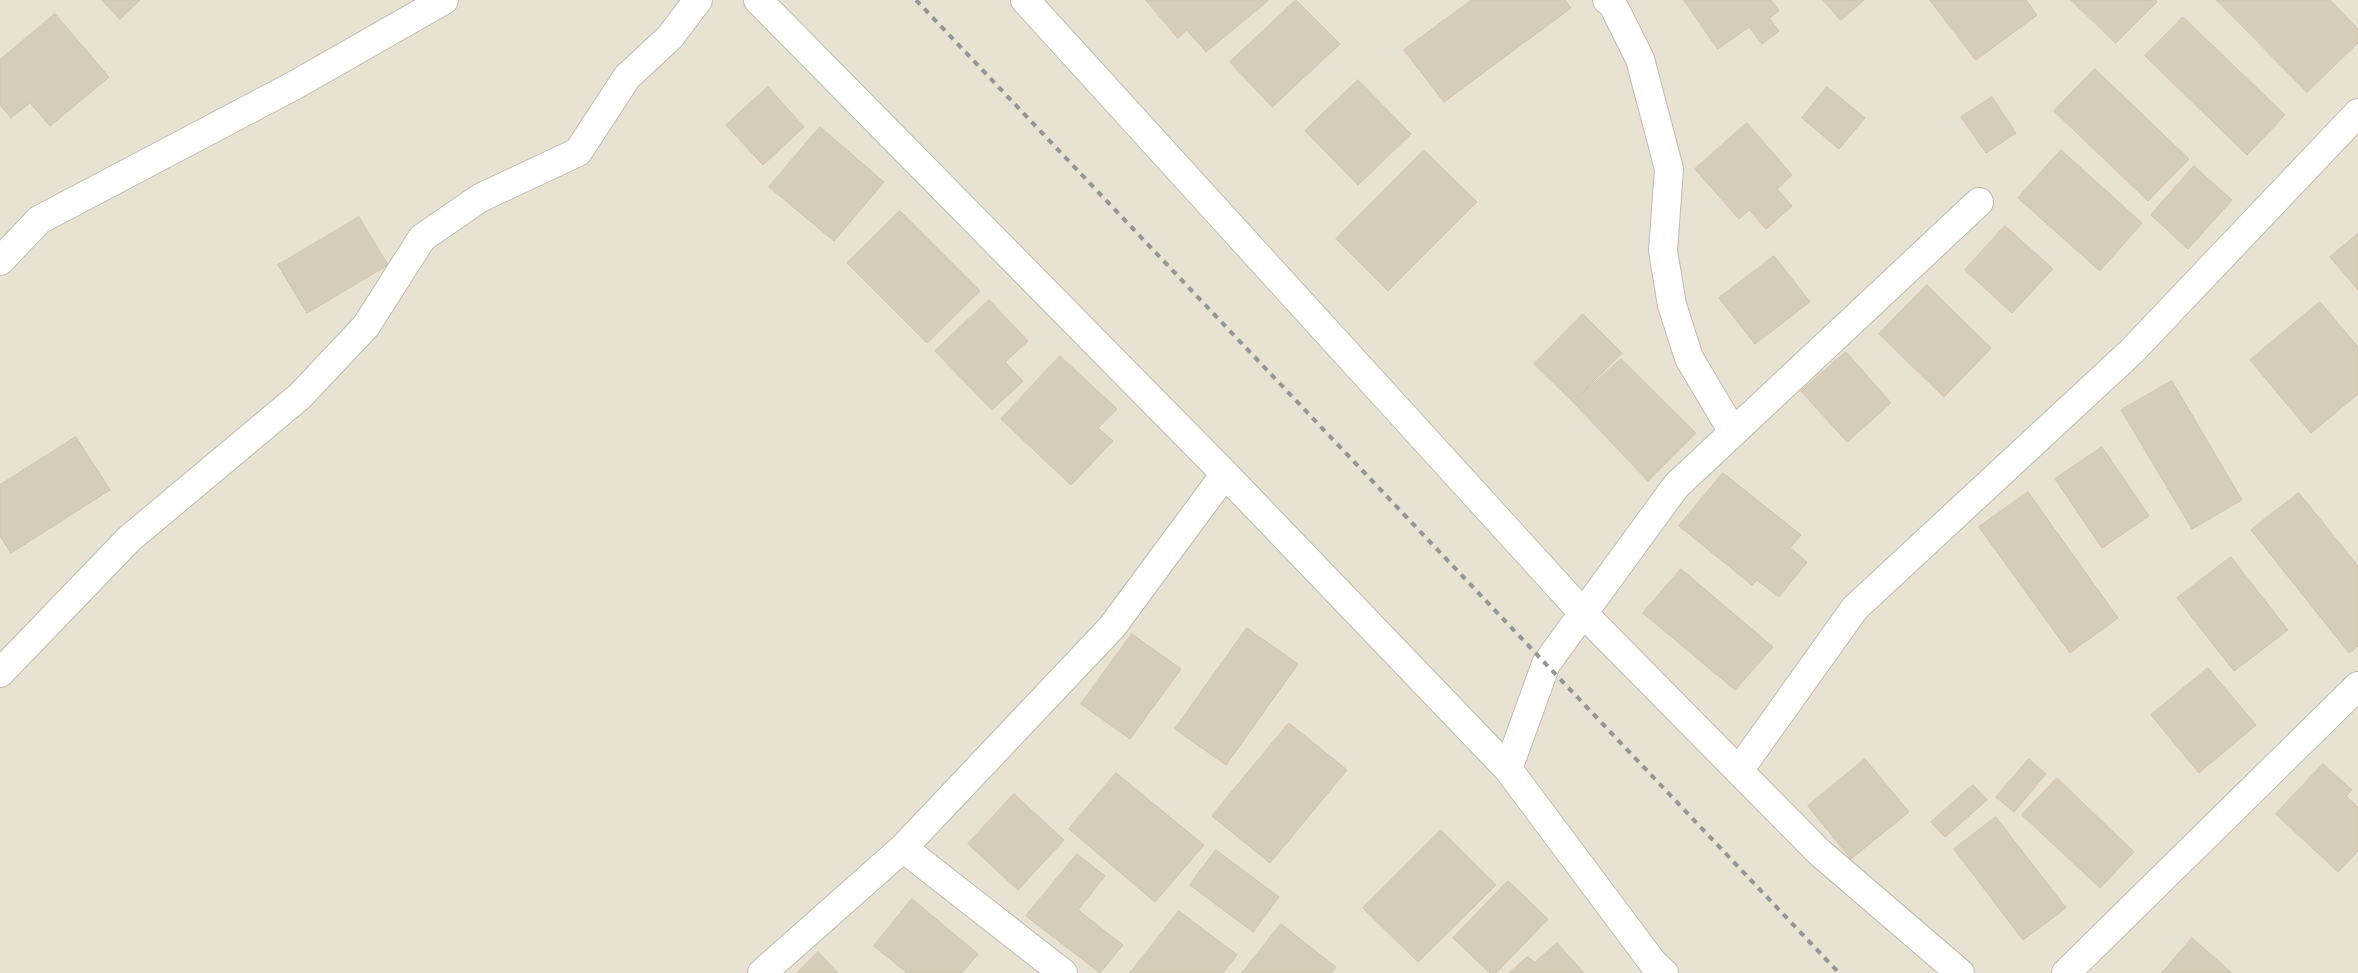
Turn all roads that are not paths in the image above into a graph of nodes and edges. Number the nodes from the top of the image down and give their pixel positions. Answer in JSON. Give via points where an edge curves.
{"nodes":[{"id":1,"x":444,"y":0,"type":"edge"},
{"id":2,"x":698,"y":0,"type":"edge"},
{"id":3,"x":758,"y":0,"type":"edge"},
{"id":4,"x":1024,"y":0,"type":"edge"},
{"id":5,"x":1607,"y":0,"type":"edge"},
{"id":6,"x":2358,"y":113,"type":"edge"},
{"id":7,"x":1979,"y":202,"type":"dead end"},
{"id":8,"x":0,"y":261,"type":"edge"},
{"id":9,"x":1733,"y":432,"type":"junction"},
{"id":10,"x":1225,"y":474,"type":"junction"},
{"id":11,"x":1583,"y":613,"type":"junction"},
{"id":12,"x":0,"y":673,"type":"edge"},
{"id":13,"x":2358,"y":686,"type":"edge"},
{"id":14,"x":1508,"y":769,"type":"junction"},
{"id":15,"x":1740,"y":769,"type":"junction"},
{"id":16,"x":903,"y":848,"type":"junction"},
{"id":17,"x":762,"y":973,"type":"edge"},
{"id":18,"x":1064,"y":973,"type":"edge"},
{"id":19,"x":1664,"y":973,"type":"edge"},
{"id":20,"x":1960,"y":973,"type":"edge"},
{"id":21,"x":2066,"y":973,"type":"edge"}],
"edges":[{"from":1,"to":8,"type":"street","via":[[295,85],[39,220]]},
{"from":2,"to":12,"type":"street","via":[[670,37],[627,77],[578,152],[480,198],[422,238],[366,326],[300,396],[129,539]]},
{"from":3,"to":10,"type":"street"},
{"from":4,"to":11,"type":"street"},
{"from":5,"to":9,"type":"street","via":[[1613,5],[1640,59],[1669,169],[1663,251],[1672,305],[1689,358]]},
{"from":6,"to":15,"type":"street","via":[[2132,351],[1855,608]]},
{"from":7,"to":9,"type":"street"},
{"from":9,"to":11,"type":"street","via":[[1676,486]]},
{"from":10,"to":14,"type":"street"},
{"from":10,"to":16,"type":"street","via":[[1112,628]]},
{"from":11,"to":14,"type":"street","via":[[1546,664]]},
{"from":11,"to":15,"type":"street"},
{"from":13,"to":21,"type":"street"},
{"from":14,"to":19,"type":"street"},
{"from":15,"to":20,"type":"street","via":[[1819,852]]},
{"from":16,"to":17,"type":"street"},
{"from":16,"to":18,"type":"street"}]}
